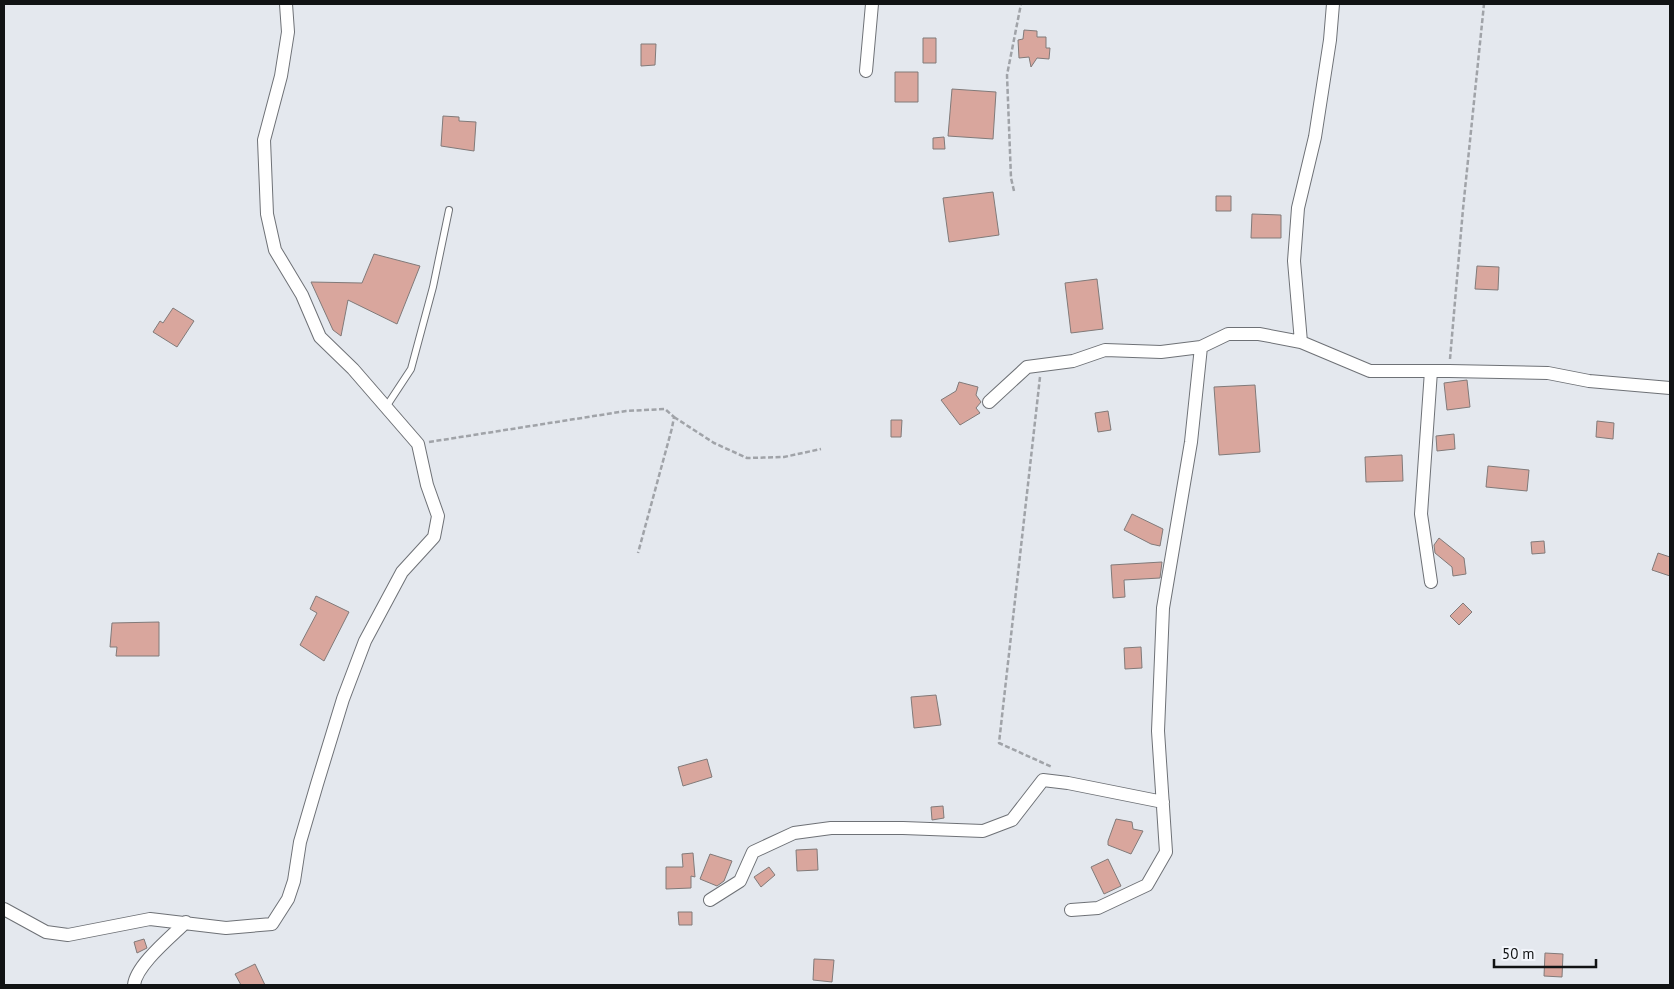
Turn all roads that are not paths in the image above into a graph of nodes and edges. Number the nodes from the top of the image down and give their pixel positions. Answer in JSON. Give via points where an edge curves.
{"nodes":[{"id":1,"x":286,"y":4,"type":"edge"},
{"id":2,"x":872,"y":4,"type":"edge"},
{"id":3,"x":1333,"y":4,"type":"edge"},
{"id":4,"x":866,"y":71,"type":"dead end"},
{"id":5,"x":449,"y":210,"type":"dead end"},
{"id":6,"x":1301,"y":342,"type":"junction"},
{"id":7,"x":1201,"y":348,"type":"junction"},
{"id":8,"x":1431,"y":371,"type":"junction"},
{"id":9,"x":1670,"y":388,"type":"edge"},
{"id":10,"x":989,"y":402,"type":"dead end"},
{"id":11,"x":386,"y":407,"type":"junction"},
{"id":12,"x":1431,"y":582,"type":"dead end"},
{"id":13,"x":1163,"y":802,"type":"junction"},
{"id":14,"x":710,"y":900,"type":"dead end"},
{"id":15,"x":4,"y":909,"type":"edge"},
{"id":16,"x":1071,"y":910,"type":"dead end"},
{"id":17,"x":186,"y":922,"type":"junction"},
{"id":18,"x":134,"y":985,"type":"edge"}],
"edges":[{"from":1,"to":11,"type":"street","via":[[288,32],[281,76],[264,140],[268,214],[275,250],[302,295],[320,337],[354,369]]},
{"from":2,"to":4,"type":"street"},
{"from":3,"to":6,"type":"street","via":[[1315,137],[1298,208],[1294,261]]},
{"from":5,"to":11,"type":"lane","via":[[411,369]]},
{"from":6,"to":7,"type":"street","via":[[1259,334],[1228,334]]},
{"from":6,"to":8,"type":"street","via":[[1370,371]]},
{"from":7,"to":10,"type":"street","via":[[1161,352],[1104,350],[1073,361],[1027,367]]},
{"from":7,"to":13,"type":"street","via":[[1191,442],[1163,608],[1158,731]]},
{"from":8,"to":9,"type":"street","via":[[1548,373],[1589,381]]},
{"from":8,"to":12,"type":"street","via":[[1422,514]]},
{"from":11,"to":17,"type":"street","via":[[418,444],[427,486],[438,516],[434,537],[402,572],[365,641],[314,792],[300,842],[294,881],[288,899],[272,924],[226,928]]},
{"from":13,"to":14,"type":"street","via":[[1043,780],[1012,820],[983,831],[831,828],[794,833],[753,852],[740,881]]},
{"from":13,"to":16,"type":"street","via":[[1166,852],[1147,885],[1098,908]]},
{"from":15,"to":17,"type":"street","via":[[46,932],[68,935],[150,919]]},
{"from":17,"to":18,"type":"street","via":[[145,964]]}]}
